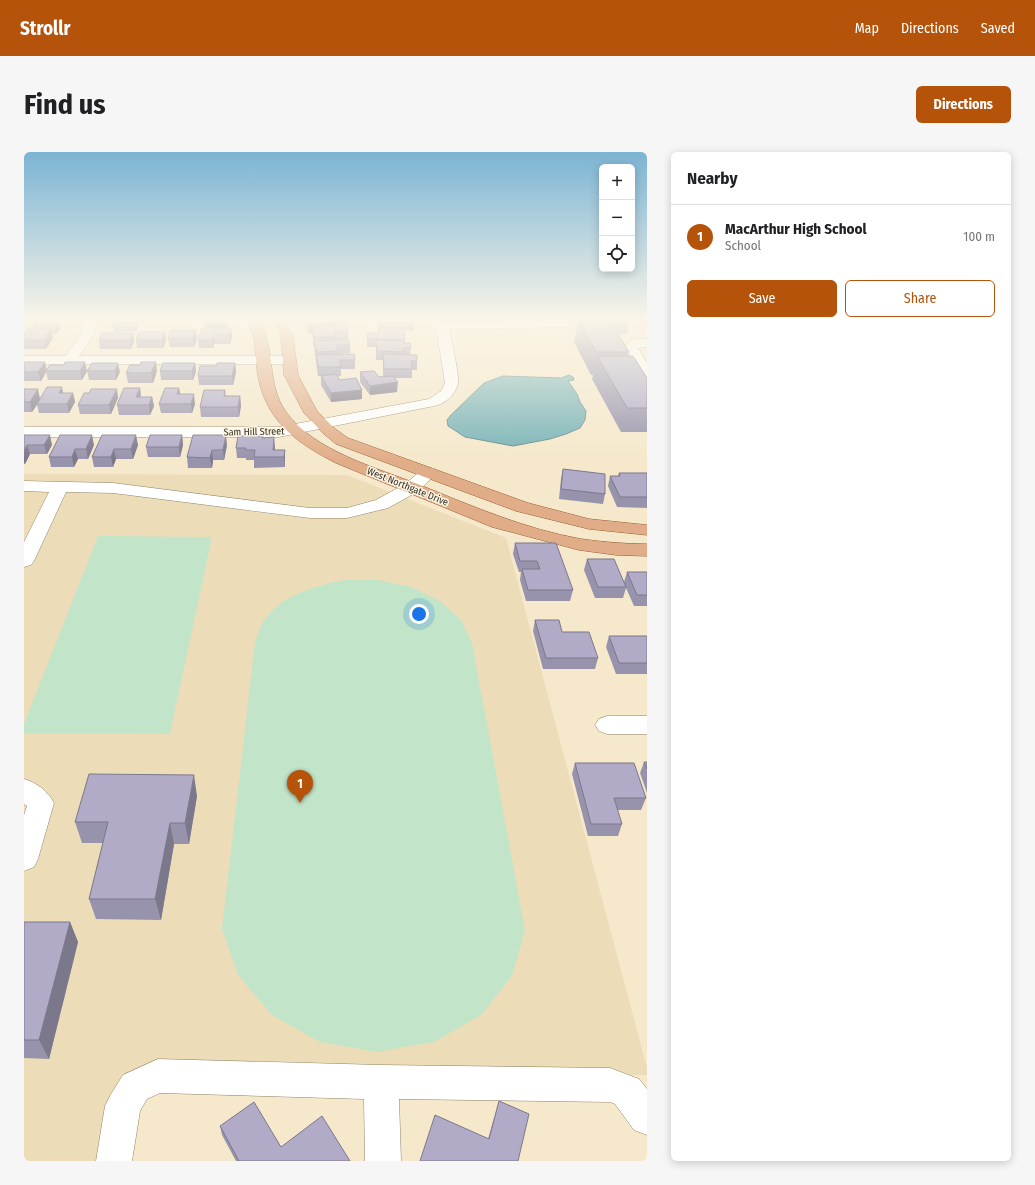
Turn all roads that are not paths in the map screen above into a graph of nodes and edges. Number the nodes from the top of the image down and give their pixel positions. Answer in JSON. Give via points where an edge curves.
{"nodes":[{"id":1,"x":263,"y":366,"type":"edge"},
{"id":2,"x":290,"y":366,"type":"edge"},
{"id":3,"x":448,"y":366,"type":"edge"},
{"id":4,"x":321,"y":424,"type":"junction"},
{"id":5,"x":293,"y":430,"type":"junction"},
{"id":6,"x":24,"y":432,"type":"edge"},
{"id":7,"x":429,"y":473,"type":"junction"},
{"id":8,"x":24,"y":486,"type":"edge"},
{"id":9,"x":60,"y":487,"type":"junction"},
{"id":10,"x":411,"y":488,"type":"junction"},
{"id":11,"x":647,"y":530,"type":"edge"},
{"id":12,"x":647,"y":550,"type":"edge"},
{"id":13,"x":24,"y":561,"type":"edge"},
{"id":14,"x":607,"y":725,"type":"dead end"},
{"id":15,"x":647,"y":725,"type":"edge"},
{"id":16,"x":24,"y":789,"type":"edge"},
{"id":17,"x":24,"y":859,"type":"edge"},
{"id":18,"x":381,"y":1082,"type":"junction"},
{"id":19,"x":647,"y":1117,"type":"edge"},
{"id":20,"x":114,"y":1161,"type":"edge"},
{"id":21,"x":383,"y":1161,"type":"edge"}],
"edges":[{"from":1,"to":5,"type":"main road","name":"West Northgate Drive","via":[[264,377],[278,411]]},
{"from":2,"to":4,"type":"main road","name":"West Northgate Drive","via":[[291,375],[311,413]]},
{"from":3,"to":4,"type":"street","name":"Sam Hill Street","via":[[452,383],[447,393],[434,402]]},
{"from":4,"to":5,"type":"street","name":"Sam Hill Street"},
{"from":4,"to":7,"type":"main road","name":"West Northgate Drive","via":[[342,441]]},
{"from":5,"to":6,"type":"street","name":"Sam Hill Street"},
{"from":5,"to":10,"type":"main road","name":"West Northgate Drive","via":[[318,448],[342,460]]},
{"from":7,"to":10,"type":"street"},
{"from":7,"to":11,"type":"main road","name":"West Northgate Drive","via":[[549,515],[610,528]]},
{"from":8,"to":9,"type":"street"},
{"from":9,"to":10,"type":"street","via":[[112,488],[310,513],[347,513],[382,504]]},
{"from":9,"to":13,"type":"street"},
{"from":10,"to":12,"type":"main road","name":"West Northgate Drive","via":[[498,523],[528,531],[579,544]]},
{"from":14,"to":15,"type":"street"},
{"from":16,"to":17,"type":"street","via":[[41,803]]},
{"from":18,"to":19,"type":"street","via":[[610,1085],[627,1091]]},
{"from":18,"to":20,"type":"street","via":[[158,1076],[135,1087],[123,1106]]},
{"from":18,"to":21,"type":"street"}]}
